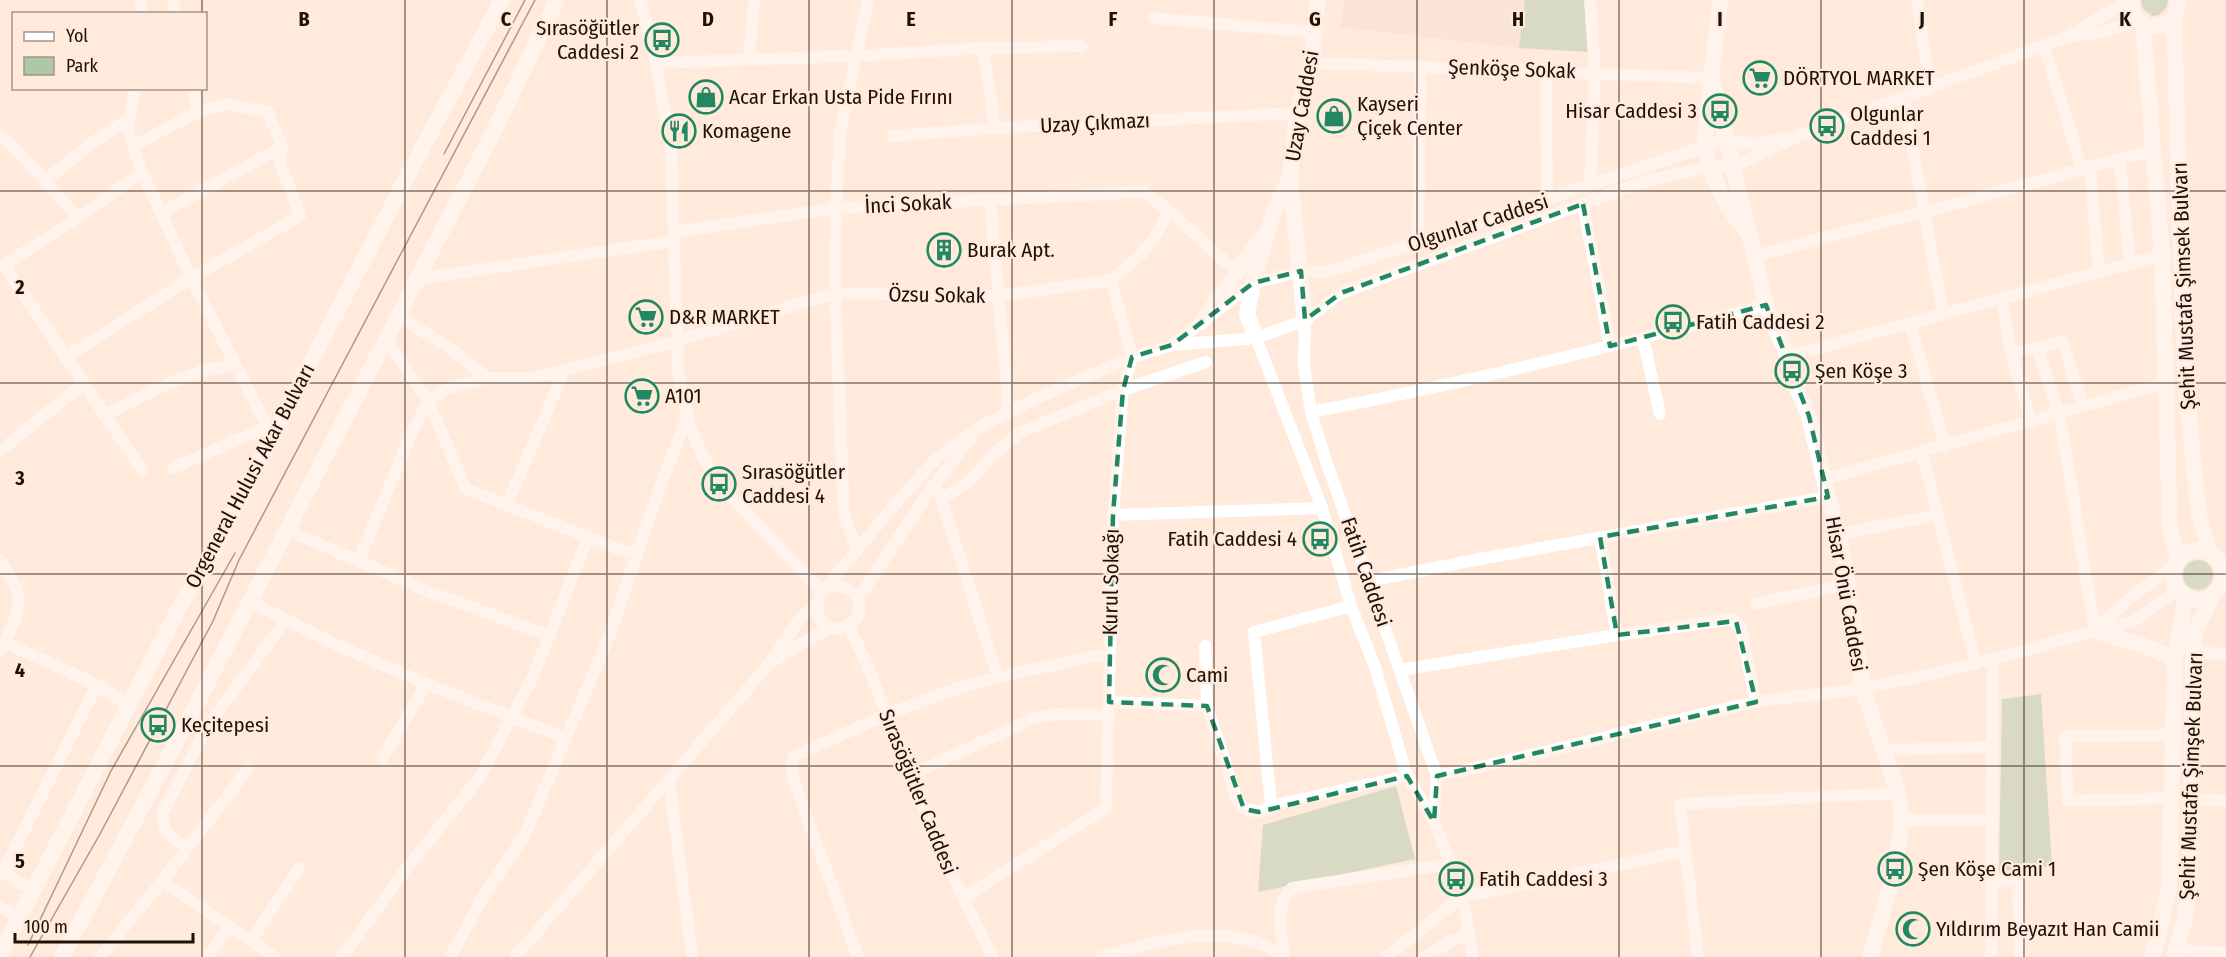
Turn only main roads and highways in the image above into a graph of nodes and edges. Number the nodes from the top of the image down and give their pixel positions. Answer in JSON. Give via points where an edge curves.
{"nodes":[{"id":1,"x":557,"y":0,"type":"edge"},
{"id":2,"x":1317,"y":0,"type":"edge"},
{"id":3,"x":1720,"y":0,"type":"edge"},
{"id":4,"x":2130,"y":0,"type":"edge"},
{"id":5,"x":501,"y":1,"type":"edge"},
{"id":6,"x":2179,"y":5,"type":"edge"},
{"id":7,"x":2140,"y":22,"type":"junction"},
{"id":8,"x":1712,"y":78,"type":"junction"},
{"id":9,"x":1290,"y":177,"type":"junction"},
{"id":10,"x":1269,"y":226,"type":"junction"},
{"id":11,"x":1749,"y":234,"type":"junction"},
{"id":12,"x":1305,"y":320,"type":"road end"},
{"id":13,"x":1202,"y":322,"type":"road end"},
{"id":14,"x":1256,"y":339,"type":"road end"},
{"id":15,"x":2217,"y":555,"type":"edge"},
{"id":16,"x":2176,"y":563,"type":"junction"},
{"id":17,"x":2220,"y":588,"type":"edge"},
{"id":18,"x":2181,"y":594,"type":"junction"},
{"id":19,"x":2095,"y":632,"type":"road end"},
{"id":20,"x":2175,"y":659,"type":"junction"},
{"id":21,"x":4,"y":937,"type":"edge"},
{"id":22,"x":2175,"y":954,"type":"edge"},
{"id":23,"x":0,"y":955,"type":"edge"},
{"id":24,"x":62,"y":957,"type":"edge"},
{"id":25,"x":1870,"y":957,"type":"edge"},
{"id":26,"x":2152,"y":957,"type":"edge"}],
"edges":[{"from":1,"to":24,"type":"main road","via":[[492,135]]},
{"from":2,"to":9,"type":"main road","name":"Uzay Caddesi","via":[[1312,63],[1297,113]]},
{"from":3,"to":8,"type":"main road","name":"Hisar Önü Caddesi"},
{"from":4,"to":7,"type":"main road","name":"Şehit Mustafa Şimsek Bulvarı"},
{"from":5,"to":21,"type":"main road","name":"Orgeneral Hulusi Akar Bulvarı","via":[[269,431],[204,568],[182,602],[19,917]]},
{"from":6,"to":7,"type":"main road","via":[[2163,25],[2150,27]]},
{"from":6,"to":15,"type":"main road","name":"Şehit Mustafa Şimsek Bulvarı","via":[[2185,376],[2199,516]]},
{"from":7,"to":16,"type":"main road","name":"Şehit Mustafa Şimsek Bulvarı","via":[[2162,255],[2170,529]]},
{"from":8,"to":11,"type":"main road","name":"Hisar Önü Caddesi"},
{"from":8,"to":11,"type":"main road","name":"Hisar Önü Caddesi","via":[[1704,147],[1709,167],[1733,216]]},
{"from":9,"to":10,"type":"main road","name":"Uzay Caddesi"},
{"from":9,"to":12,"type":"main road","name":"Uzay Caddesi"},
{"from":10,"to":13,"type":"main road"},
{"from":10,"to":14,"type":"main road","name":"Uzay Caddesi","via":[[1247,314]]},
{"from":11,"to":25,"type":"main road","name":"Hisar Önü Caddesi","via":[[1766,306],[1809,416],[1839,534],[1863,688],[1898,793],[1902,820],[1895,869]]},
{"from":15,"to":16,"type":"main road","via":[[2196,550]]},
{"from":15,"to":17,"type":"main road","name":"Şehit Mustafa Şimsek Bulvarı","via":[[2222,570]]},
{"from":16,"to":18,"type":"main road","name":"Şehit Mustafa Şimsek Bulvarı","via":[[2173,581]]},
{"from":17,"to":18,"type":"main road","via":[[2199,601]]},
{"from":17,"to":22,"type":"main road","name":"Şehit Mustafa Şimşek Bulvarı","via":[[2196,630],[2193,652],[2190,886]]},
{"from":18,"to":20,"type":"main road","name":"Şehit Mustafa Şimşek Bulvarı"},
{"from":19,"to":20,"type":"main road","via":[[2140,644]]},
{"from":20,"to":26,"type":"main road","name":"Şehit Mustafa Şimşek Bulvarı","via":[[2171,863]]},
{"from":21,"to":23,"type":"main road","name":"Orgeneral Hulusi Akar Bulvarı"}]}
